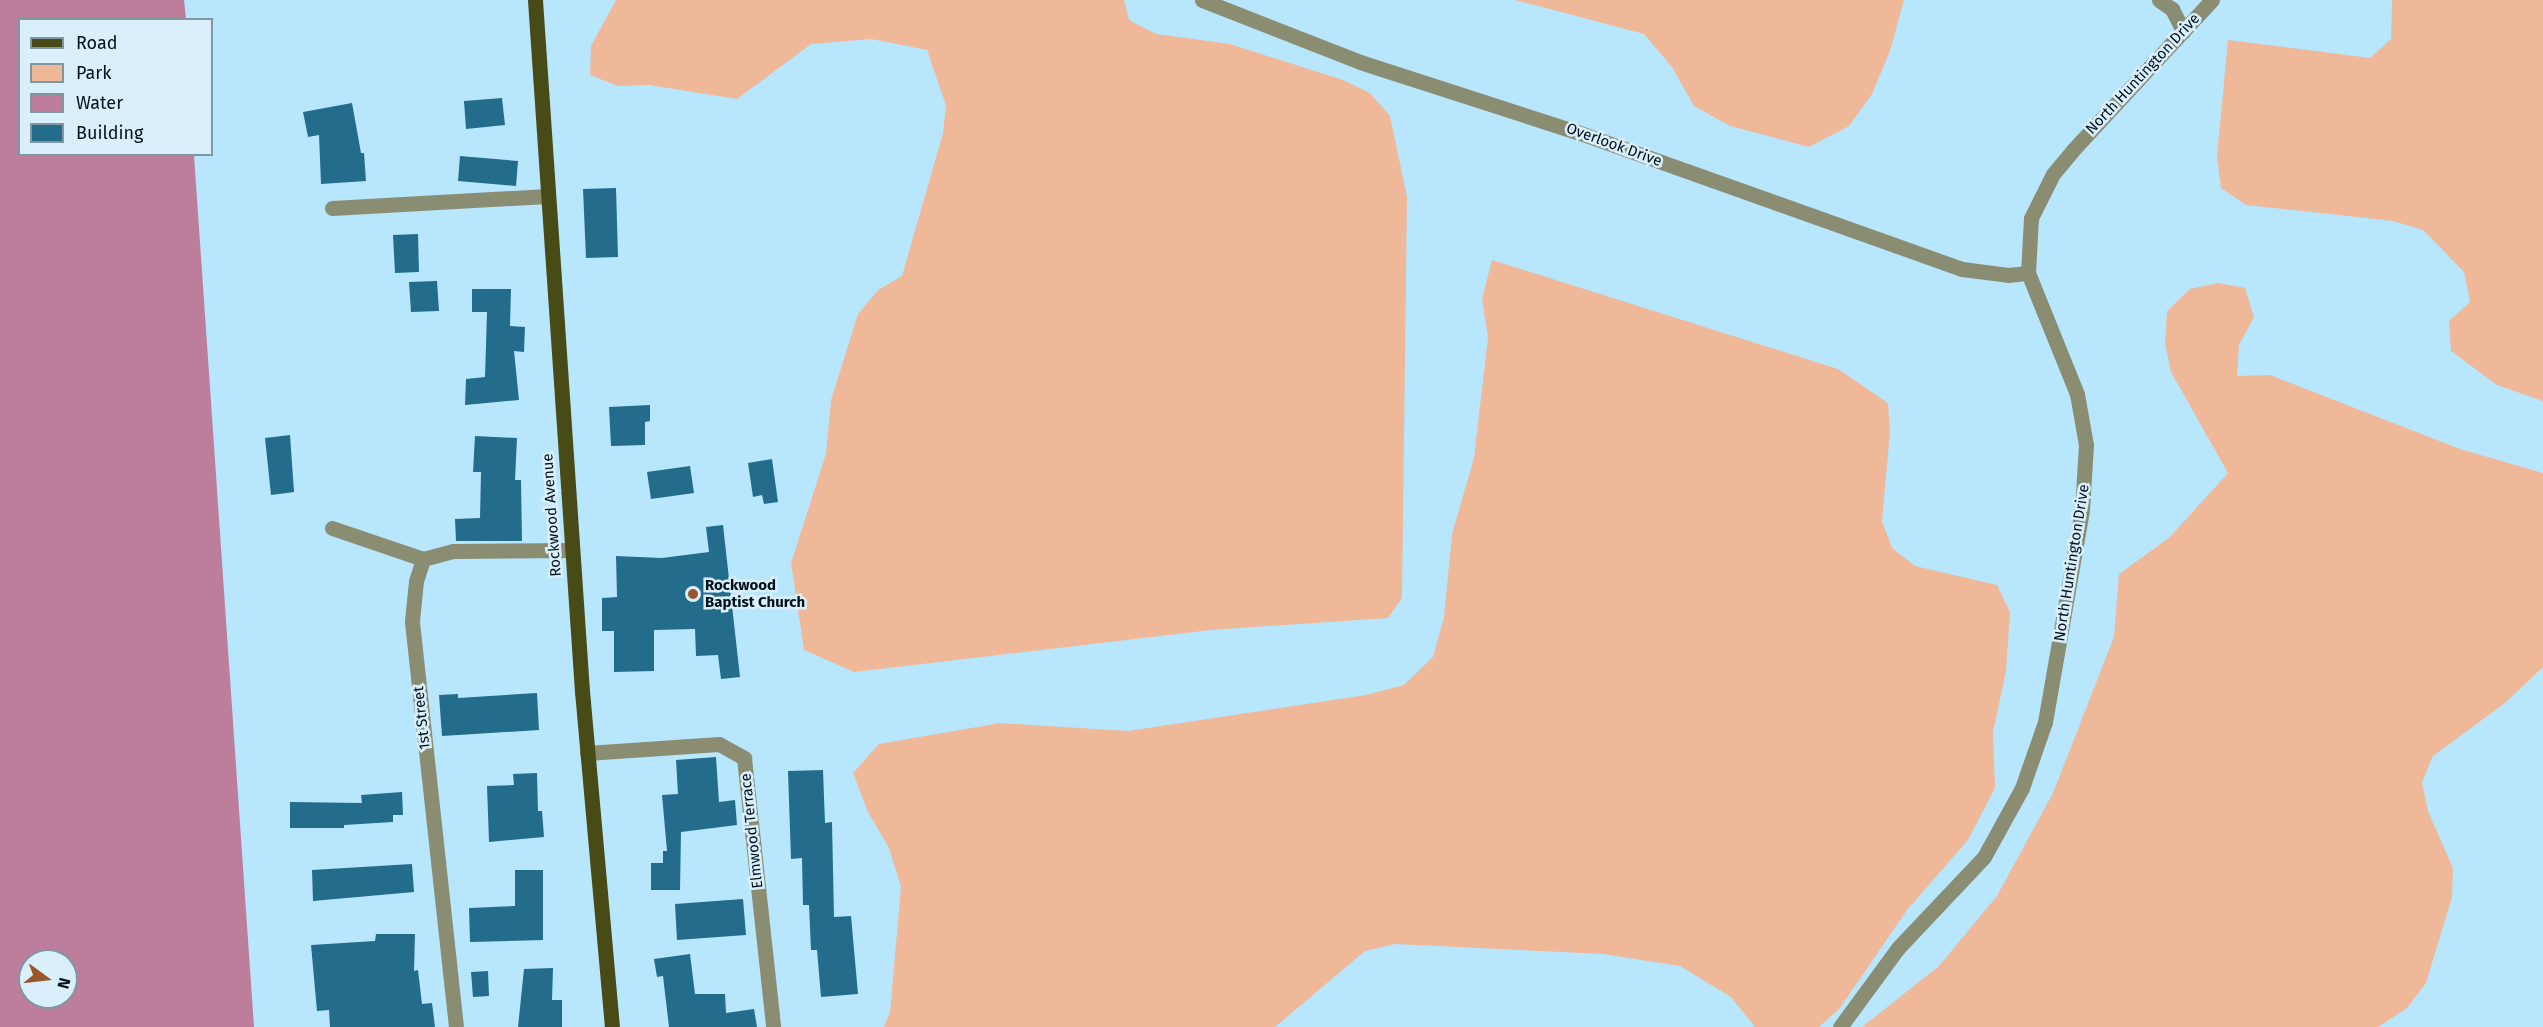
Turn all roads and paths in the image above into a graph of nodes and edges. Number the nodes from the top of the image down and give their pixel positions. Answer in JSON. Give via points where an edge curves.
{"nodes":[{"id":1,"x":535,"y":0,"type":"edge"},
{"id":2,"x":1202,"y":0,"type":"edge"},
{"id":3,"x":2159,"y":0,"type":"edge"},
{"id":4,"x":2212,"y":0,"type":"edge"},
{"id":5,"x":2184,"y":31,"type":"junction"},
{"id":6,"x":548,"y":196,"type":"junction"},
{"id":7,"x":332,"y":208,"type":"dead end"},
{"id":8,"x":2028,"y":273,"type":"junction"},
{"id":9,"x":332,"y":528,"type":"dead end"},
{"id":10,"x":572,"y":550,"type":"junction"},
{"id":11,"x":423,"y":559,"type":"junction"},
{"id":12,"x":587,"y":753,"type":"junction"},
{"id":13,"x":456,"y":1027,"type":"edge"},
{"id":14,"x":612,"y":1027,"type":"edge"},
{"id":15,"x":773,"y":1027,"type":"edge"},
{"id":16,"x":1840,"y":1027,"type":"edge"}],
"edges":[{"from":1,"to":6,"type":"main road","name":"Rockwood Avenue"},
{"from":2,"to":8,"type":"street","name":"Overlook Drive","via":[[1350,58],[1580,133],[1962,269],[2008,275]]},
{"from":3,"to":5,"type":"street","via":[[2172,9]]},
{"from":4,"to":5,"type":"street","name":"North Huntington Drive"},
{"from":5,"to":8,"type":"street","name":"North Huntington Drive","via":[[2053,174],[2031,218]]},
{"from":6,"to":7,"type":"street"},
{"from":6,"to":10,"type":"main road","name":"Rockwood Avenue"},
{"from":8,"to":16,"type":"street","name":"North Huntington Drive","via":[[2077,394],[2086,445],[2082,510],[2045,722],[2022,788],[1984,857],[1898,948]]},
{"from":9,"to":11,"type":"street"},
{"from":10,"to":11,"type":"street","via":[[453,550]]},
{"from":10,"to":12,"type":"main road","name":"Rockwood Avenue"},
{"from":11,"to":13,"type":"street","name":"1st Street","via":[[411,621]]},
{"from":12,"to":14,"type":"main road","name":"Rockwood Avenue"},
{"from":12,"to":15,"type":"street","name":"Elmwood Terrace","via":[[719,744],[744,758]]}]}
